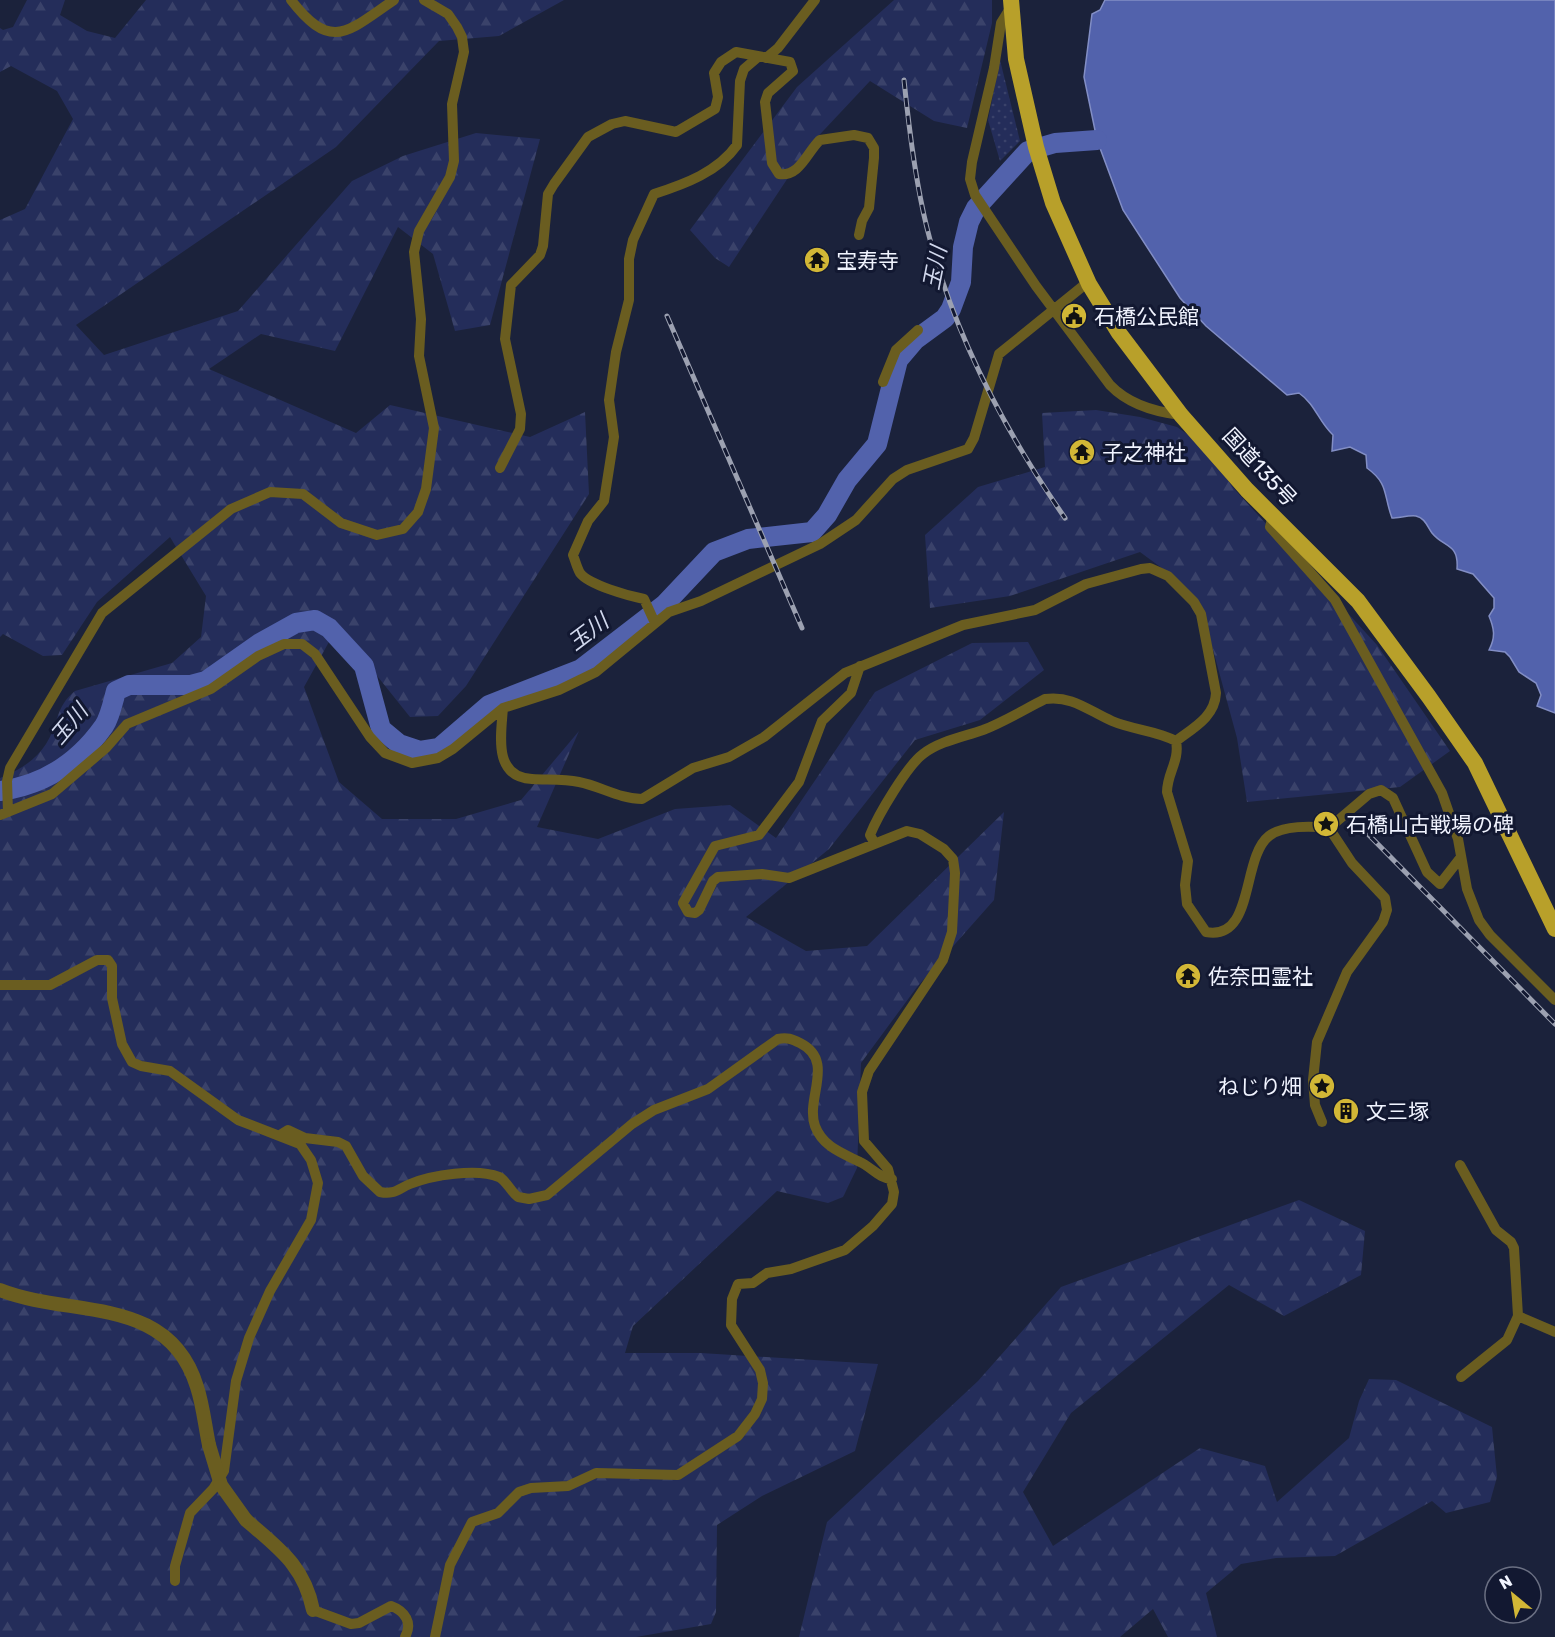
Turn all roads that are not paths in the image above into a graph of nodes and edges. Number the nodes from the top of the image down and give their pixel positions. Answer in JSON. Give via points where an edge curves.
{"nodes":[{"id":1,"x":291,"y":0,"type":"edge"},
{"id":2,"x":394,"y":0,"type":"edge"},
{"id":3,"x":424,"y":0,"type":"edge"},
{"id":4,"x":815,"y":0,"type":"edge"},
{"id":5,"x":1011,"y":4,"type":"edge"},
{"id":6,"x":762,"y":57,"type":"junction"},
{"id":7,"x":860,"y":235,"type":"dead end"},
{"id":8,"x":1085,"y":277,"type":"junction"},
{"id":9,"x":1054,"y":310,"type":"junction"},
{"id":10,"x":918,"y":330,"type":"dead end"},
{"id":11,"x":883,"y":382,"type":"dead end"},
{"id":12,"x":1181,"y":415,"type":"junction"},
{"id":13,"x":501,"y":468,"type":"dead end"},
{"id":14,"x":1273,"y":515,"type":"junction"},
{"id":15,"x":655,"y":623,"type":"junction"},
{"id":16,"x":860,"y":666,"type":"junction"},
{"id":17,"x":503,"y":708,"type":"junction"},
{"id":18,"x":1176,"y":741,"type":"junction"},
{"id":19,"x":5,"y":809,"type":"edge"},
{"id":20,"x":1329,"y":828,"type":"junction"},
{"id":21,"x":874,"y":842,"type":"junction"},
{"id":22,"x":1461,"y":857,"type":"junction"},
{"id":23,"x":1555,"y":930,"type":"edge"},
{"id":24,"x":0,"y":985,"type":"edge"},
{"id":25,"x":1555,"y":1000,"type":"edge"},
{"id":26,"x":1322,"y":1122,"type":"dead end"},
{"id":27,"x":280,"y":1135,"type":"junction"},
{"id":28,"x":1460,"y":1164,"type":"dead end"},
{"id":29,"x":892,"y":1179,"type":"junction"},
{"id":30,"x":0,"y":1290,"type":"edge"},
{"id":31,"x":1518,"y":1316,"type":"junction"},
{"id":32,"x":1555,"y":1332,"type":"edge"},
{"id":33,"x":1461,"y":1377,"type":"dead end"},
{"id":34,"x":175,"y":1581,"type":"dead end"},
{"id":35,"x":313,"y":1610,"type":"joint"},
{"id":36,"x":405,"y":1637,"type":"edge"},
{"id":37,"x":435,"y":1637,"type":"edge"}],
"edges":[{"from":1,"to":2,"type":"street","via":[[311,24],[332,32],[358,26]]},
{"from":3,"to":19,"type":"street","via":[[453,20],[464,52],[452,104],[454,161],[450,177],[419,231],[414,252],[420,301],[419,356],[434,428],[429,474],[418,512],[403,529],[377,535],[341,523],[303,494],[270,492],[231,509],[102,613],[10,768]]},
{"from":4,"to":6,"type":"street","via":[[778,48]]},
{"from":5,"to":8,"type":"highway","name":"国道135号","via":[[1016,58],[1031,129]]},
{"from":5,"to":9,"type":"street","via":[[1001,23],[970,179],[983,209]]},
{"from":6,"to":7,"type":"street","via":[[790,62],[793,66],[790,74],[768,93],[765,102],[772,163],[779,174],[792,172],[825,138],[864,136],[873,144],[868,207]]},
{"from":6,"to":13,"type":"street","via":[[736,52],[716,66],[713,81],[718,103],[711,114],[676,132],[625,122],[596,130],[554,184],[548,194],[540,255],[511,285],[505,339],[521,414],[520,429]]},
{"from":6,"to":15,"type":"street","via":[[744,69],[740,81],[737,145],[705,173],[654,195],[633,240],[629,300],[609,400],[614,437],[604,501],[588,521],[573,555],[587,579],[625,595],[644,598]]},
{"from":8,"to":9,"type":"street"},
{"from":8,"to":12,"type":"highway","name":"国道135号","via":[[1119,333]]},
{"from":9,"to":12,"type":"street","via":[[1116,392],[1155,412]]},
{"from":9,"to":15,"type":"street","via":[[999,354],[968,449],[907,470],[893,479],[856,520],[820,544],[701,601],[669,612]]},
{"from":10,"to":11,"type":"street","via":[[896,350]]},
{"from":12,"to":14,"type":"highway","name":"国道135号"},
{"from":14,"to":22,"type":"street","via":[[1270,526],[1335,600],[1442,793]]},
{"from":14,"to":23,"type":"highway","name":"国道135号","via":[[1358,601],[1462,744],[1489,790]]},
{"from":15,"to":17,"type":"street","via":[[596,672],[560,690]]},
{"from":16,"to":17,"type":"street","via":[[844,673],[764,737],[729,757],[693,768],[642,799],[565,779],[518,777],[504,762],[500,750]]},
{"from":16,"to":18,"type":"street","via":[[963,625],[1035,610],[1086,584],[1150,568],[1168,576],[1201,614],[1216,693],[1216,704],[1210,714]]},
{"from":16,"to":21,"type":"street","via":[[851,693],[822,721],[799,782],[759,835],[723,842],[709,851],[684,898],[683,908],[691,913],[699,910],[718,877],[762,874],[789,878]]},
{"from":17,"to":19,"type":"street","via":[[438,758],[405,762],[377,746],[315,654],[302,644],[284,644],[258,656],[211,689],[127,724],[106,748],[52,794]]},
{"from":18,"to":20,"type":"street","via":[[1177,761],[1167,792],[1188,861],[1187,904],[1206,932],[1215,934],[1237,921],[1260,849],[1268,837],[1296,828]]},
{"from":18,"to":21,"type":"street","via":[[1112,721],[1073,700],[1045,699],[924,753],[875,822],[870,835]]},
{"from":20,"to":22,"type":"street","via":[[1369,794],[1381,789],[1393,798],[1427,872],[1440,884]]},
{"from":20,"to":26,"type":"street","via":[[1352,863],[1385,898],[1388,910],[1347,972],[1317,1042],[1313,1080],[1315,1105]]},
{"from":21,"to":29,"type":"street","via":[[907,831],[920,834],[950,855],[956,873],[952,932],[943,960],[869,1071],[862,1092],[864,1141]]},
{"from":22,"to":25,"type":"street","via":[[1467,889],[1479,920]]},
{"from":24,"to":27,"type":"street","via":[[50,985],[97,960],[108,960],[122,1044],[132,1062],[170,1071],[238,1120]]},
{"from":27,"to":29,"type":"street","via":[[288,1130],[305,1138],[346,1146],[363,1176],[380,1192],[397,1192],[410,1184],[446,1174],[476,1174],[499,1177],[518,1197],[538,1198],[574,1174],[632,1124],[654,1110],[708,1089],[778,1039],[788,1038],[804,1045],[817,1061],[813,1118],[822,1140],[830,1148]]},
{"from":27,"to":34,"type":"street","via":[[305,1149],[315,1173],[317,1195],[311,1220],[270,1292],[245,1350],[236,1381],[224,1472],[190,1513],[175,1566]]},
{"from":28,"to":31,"type":"street","via":[[1496,1230],[1514,1248]]},
{"from":29,"to":37,"type":"street","via":[[892,1204],[845,1250],[767,1273],[753,1283],[738,1284],[732,1299],[731,1325],[760,1370],[763,1383],[762,1399],[755,1414],[738,1436],[678,1475],[596,1473],[567,1486],[519,1492],[498,1513],[472,1522],[450,1565]]},
{"from":30,"to":35,"type":"street","bridge":true,"via":[[118,1314],[162,1333],[187,1362],[197,1386],[222,1485],[246,1520],[294,1564],[304,1579]]},
{"from":31,"to":32,"type":"street"},
{"from":31,"to":33,"type":"street","via":[[1507,1340]]},
{"from":35,"to":36,"type":"street","via":[[351,1624],[391,1606],[403,1612],[407,1620],[409,1631]]}]}
